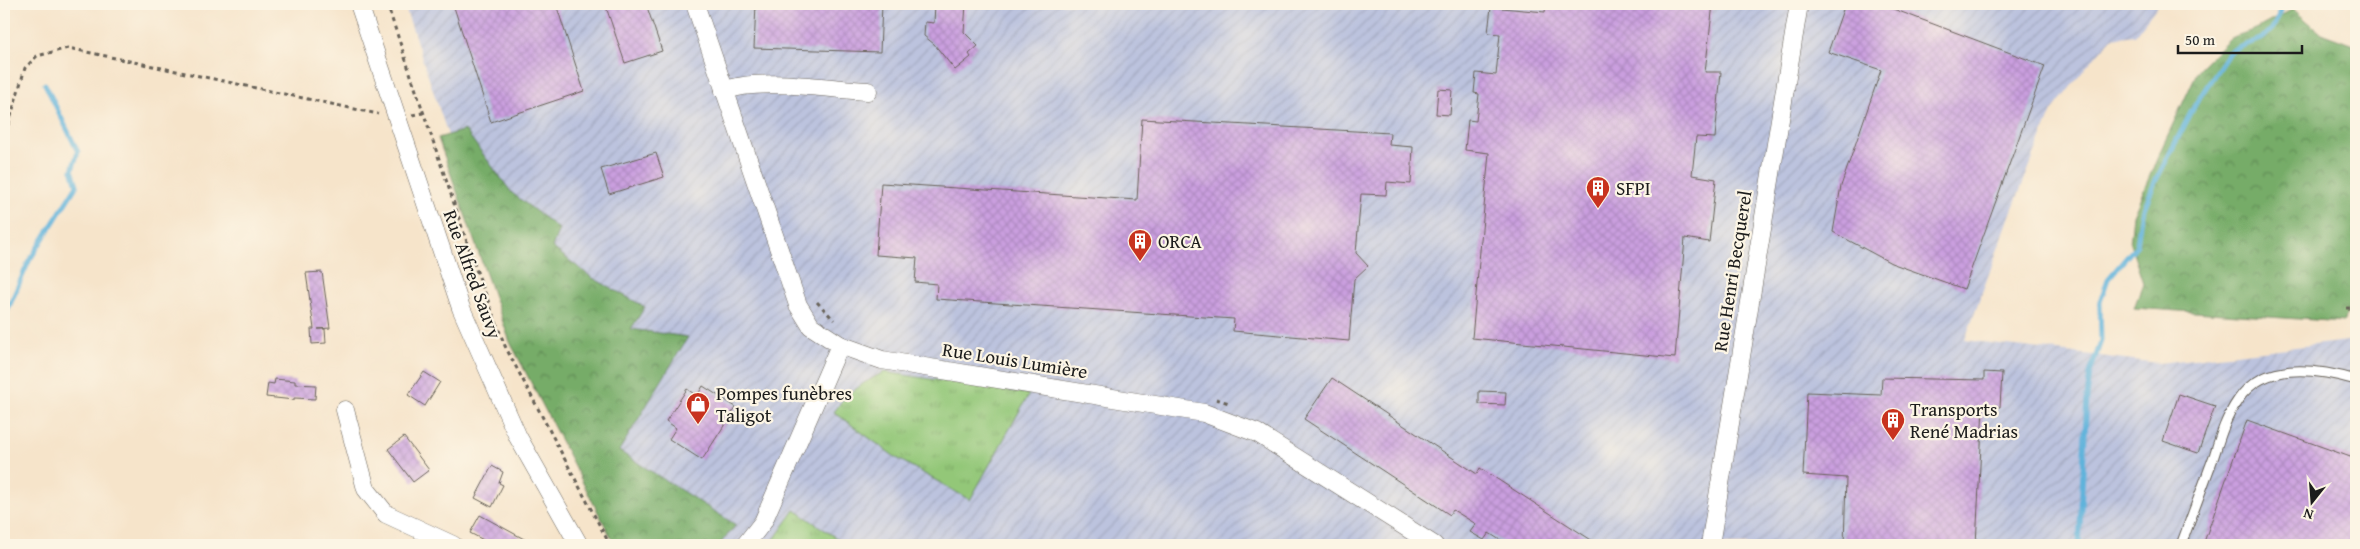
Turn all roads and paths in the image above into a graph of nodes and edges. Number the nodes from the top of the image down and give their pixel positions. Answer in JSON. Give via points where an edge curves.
{"nodes":[{"id":1,"x":359,"y":4,"type":"edge"},
{"id":2,"x":387,"y":4,"type":"edge"},
{"id":3,"x":695,"y":4,"type":"edge"},
{"id":4,"x":1798,"y":4,"type":"edge"},
{"id":5,"x":724,"y":91,"type":"junction"},
{"id":6,"x":868,"y":91,"type":"dead end"},
{"id":7,"x":424,"y":113,"type":"junction"},
{"id":8,"x":396,"y":117,"type":"junction"},
{"id":9,"x":4,"y":140,"type":"edge"},
{"id":10,"x":2346,"y":308,"type":"dead end"},
{"id":11,"x":2356,"y":308,"type":"edge"},
{"id":12,"x":840,"y":346,"type":"junction"},
{"id":13,"x":2356,"y":380,"type":"edge"},
{"id":14,"x":345,"y":410,"type":"dead end"},
{"id":15,"x":453,"y":545,"type":"edge"},
{"id":16,"x":580,"y":545,"type":"edge"},
{"id":17,"x":610,"y":545,"type":"edge"},
{"id":18,"x":744,"y":545,"type":"edge"},
{"id":19,"x":1434,"y":545,"type":"edge"},
{"id":20,"x":1710,"y":545,"type":"edge"},
{"id":21,"x":2181,"y":545,"type":"edge"}],
"edges":[{"from":1,"to":8,"type":"street","name":"Rue Alfred Sauvy"},
{"from":2,"to":7,"type":"path"},
{"from":3,"to":5,"type":"street","name":"Rue Louis Lumière"},
{"from":4,"to":20,"type":"street","name":"Rue Henri Becquerel"},
{"from":5,"to":6,"type":"street","via":[[735,86],[756,84]]},
{"from":5,"to":12,"type":"street","name":"Rue Louis Lumière","via":[[798,305],[811,326]]},
{"from":7,"to":8,"type":"path"},
{"from":7,"to":17,"type":"path","via":[[505,346]]},
{"from":8,"to":9,"type":"path","via":[[68,48],[36,56],[25,68]]},
{"from":8,"to":16,"type":"street","name":"Rue Alfred Sauvy","via":[[458,300],[483,362],[518,437]]},
{"from":10,"to":11,"type":"path"},
{"from":12,"to":18,"type":"street","via":[[763,522]]},
{"from":12,"to":19,"type":"street","name":"Rue Louis Lumière","via":[[882,360],[1204,414],[1257,433]]},
{"from":13,"to":21,"type":"lane","via":[[2316,371],[2290,370],[2252,385],[2238,399],[2226,422]]},
{"from":14,"to":15,"type":"street","via":[[366,489],[386,514]]}]}
